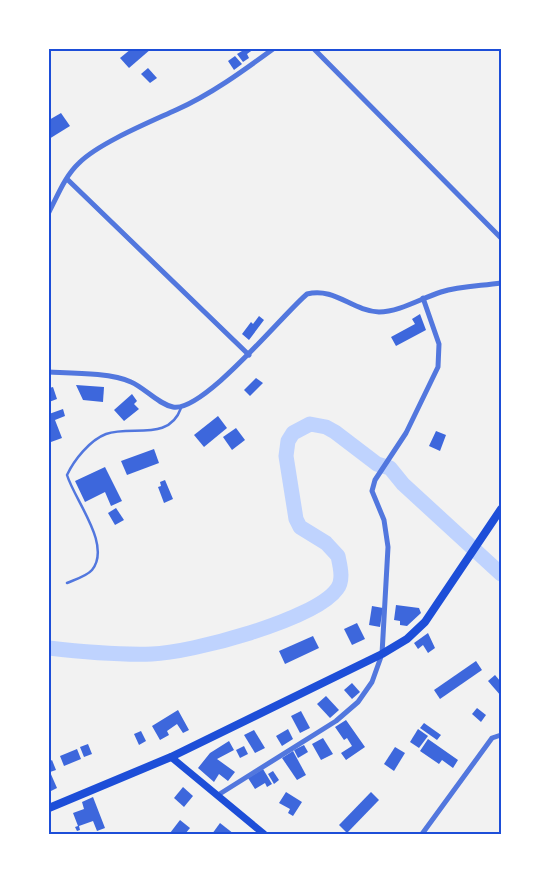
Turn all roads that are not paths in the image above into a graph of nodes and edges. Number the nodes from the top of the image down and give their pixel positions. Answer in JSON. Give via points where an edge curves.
{"nodes":[{"id":1,"x":273,"y":49,"type":"edge"},
{"id":2,"x":314,"y":49,"type":"edge"},
{"id":3,"x":67,"y":179,"type":"junction"},
{"id":4,"x":49,"y":212,"type":"edge"},
{"id":5,"x":501,"y":238,"type":"edge"},
{"id":6,"x":501,"y":283,"type":"edge"},
{"id":7,"x":424,"y":298,"type":"junction"},
{"id":8,"x":249,"y":355,"type":"junction"},
{"id":9,"x":49,"y":372,"type":"edge"},
{"id":10,"x":180,"y":408,"type":"junction"},
{"id":11,"x":501,"y":509,"type":"edge"},
{"id":12,"x":67,"y":583,"type":"dead end"},
{"id":13,"x":382,"y":654,"type":"junction"},
{"id":14,"x":501,"y":735,"type":"edge"},
{"id":15,"x":171,"y":757,"type":"junction"},
{"id":16,"x":218,"y":795,"type":"junction"},
{"id":17,"x":49,"y":808,"type":"edge"},
{"id":18,"x":264,"y":834,"type":"edge"},
{"id":19,"x":422,"y":834,"type":"edge"}],
"edges":[{"from":1,"to":3,"type":"street","via":[[203,96],[93,152],[78,163]]},
{"from":2,"to":5,"type":"street"},
{"from":3,"to":4,"type":"street"},
{"from":3,"to":8,"type":"street"},
{"from":6,"to":7,"type":"street","via":[[448,290]]},
{"from":7,"to":8,"type":"street","via":[[380,312],[364,310],[331,293],[307,294]]},
{"from":7,"to":13,"type":"street","via":[[439,344],[438,366],[400,442],[373,485],[373,496],[384,520],[388,547]]},
{"from":8,"to":10,"type":"street"},
{"from":9,"to":10,"type":"street","via":[[115,376],[132,382],[170,407]]},
{"from":10,"to":12,"type":"lane","via":[[178,417],[156,431],[106,434],[72,465],[67,475],[98,542],[98,555],[91,570]]},
{"from":11,"to":13,"type":"highway","via":[[425,622],[407,639]]},
{"from":13,"to":15,"type":"highway"},
{"from":13,"to":16,"type":"street","via":[[372,682],[350,711]]},
{"from":14,"to":19,"type":"street","via":[[492,738]]},
{"from":15,"to":16,"type":"main road"},
{"from":15,"to":17,"type":"highway"},
{"from":16,"to":18,"type":"main road"}]}
